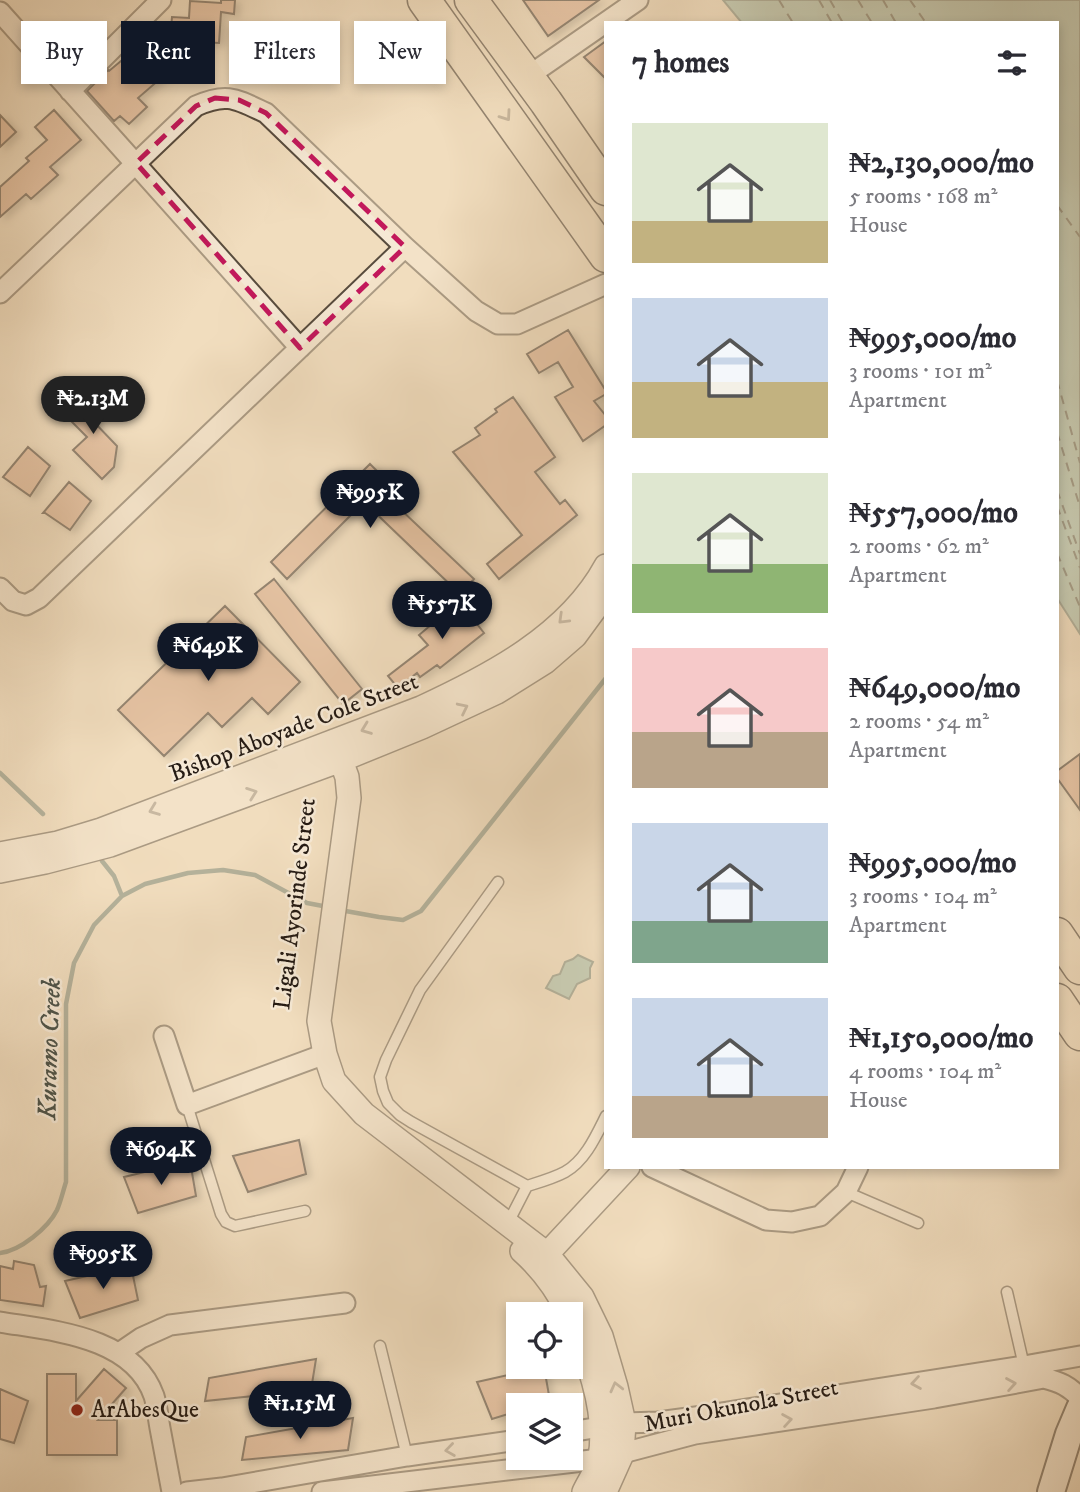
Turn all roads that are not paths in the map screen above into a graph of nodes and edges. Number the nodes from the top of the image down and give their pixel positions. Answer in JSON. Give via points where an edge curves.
{"nodes":[{"id":1,"x":161,"y":0,"type":"edge"},
{"id":2,"x":424,"y":0,"type":"edge"},
{"id":3,"x":471,"y":0,"type":"edge"},
{"id":4,"x":638,"y":0,"type":"edge"},
{"id":5,"x":0,"y":12,"type":"edge"},
{"id":6,"x":608,"y":21,"type":"edge"},
{"id":7,"x":604,"y":24,"type":"edge"},
{"id":8,"x":527,"y":77,"type":"junction"},
{"id":9,"x":70,"y":92,"type":"junction"},
{"id":10,"x":136,"y":163,"type":"junction"},
{"id":11,"x":604,"y":186,"type":"edge"},
{"id":12,"x":405,"y":247,"type":"junction"},
{"id":13,"x":604,"y":253,"type":"edge"},
{"id":14,"x":604,"y":285,"type":"edge"},
{"id":15,"x":0,"y":293,"type":"edge"},
{"id":16,"x":300,"y":348,"type":"junction"},
{"id":17,"x":604,"y":569,"type":"edge"},
{"id":18,"x":0,"y":588,"type":"edge"},
{"id":19,"x":604,"y":595,"type":"edge"},
{"id":20,"x":332,"y":753,"type":"junction"},
{"id":21,"x":0,"y":854,"type":"edge"},
{"id":22,"x":0,"y":871,"type":"edge"},
{"id":23,"x":498,"y":882,"type":"dead end"},
{"id":24,"x":1059,"y":937,"type":"edge"},
{"id":25,"x":1080,"y":968,"type":"edge"},
{"id":26,"x":1059,"y":1003,"type":"edge"},
{"id":27,"x":1080,"y":1034,"type":"edge"},
{"id":28,"x":164,"y":1036,"type":"dead end"},
{"id":29,"x":319,"y":1057,"type":"junction"},
{"id":30,"x":187,"y":1105,"type":"junction"},
{"id":31,"x":604,"y":1120,"type":"edge"},
{"id":32,"x":626,"y":1169,"type":"edge"},
{"id":33,"x":656,"y":1169,"type":"edge"},
{"id":34,"x":857,"y":1169,"type":"edge"},
{"id":35,"x":527,"y":1186,"type":"junction"},
{"id":36,"x":846,"y":1192,"type":"junction"},
{"id":37,"x":305,"y":1211,"type":"dead end"},
{"id":38,"x":508,"y":1223,"type":"junction"},
{"id":39,"x":918,"y":1223,"type":"dead end"},
{"id":40,"x":541,"y":1259,"type":"junction"},
{"id":41,"x":1007,"y":1292,"type":"dead end"},
{"id":42,"x":563,"y":1302,"type":"edge"},
{"id":43,"x":345,"y":1303,"type":"dead end"},
{"id":44,"x":0,"y":1322,"type":"edge"},
{"id":45,"x":380,"y":1346,"type":"dead end"},
{"id":46,"x":583,"y":1346,"type":"edge"},
{"id":47,"x":119,"y":1353,"type":"junction"},
{"id":48,"x":1080,"y":1356,"type":"edge"},
{"id":49,"x":1024,"y":1366,"type":"junction"},
{"id":50,"x":1080,"y":1398,"type":"edge"},
{"id":51,"x":1080,"y":1408,"type":"edge"},
{"id":52,"x":613,"y":1425,"type":"junction"},
{"id":53,"x":583,"y":1430,"type":"edge"},
{"id":54,"x":506,"y":1442,"type":"edge"},
{"id":55,"x":407,"y":1456,"type":"junction"},
{"id":56,"x":611,"y":1457,"type":"junction"},
{"id":57,"x":222,"y":1490,"type":"edge"},
{"id":58,"x":172,"y":1492,"type":"edge"},
{"id":59,"x":187,"y":1492,"type":"edge"},
{"id":60,"x":322,"y":1492,"type":"edge"},
{"id":61,"x":584,"y":1492,"type":"edge"},
{"id":62,"x":605,"y":1492,"type":"edge"},
{"id":63,"x":1051,"y":1492,"type":"edge"}],
"edges":[{"from":1,"to":9,"type":"street"},
{"from":2,"to":13,"type":"highway","one_way":true},
{"from":3,"to":8,"type":"highway"},
{"from":4,"to":6,"type":"street"},
{"from":5,"to":9,"type":"street"},
{"from":7,"to":8,"type":"street"},
{"from":8,"to":11,"type":"highway"},
{"from":9,"to":10,"type":"street"},
{"from":10,"to":12,"type":"street","via":[[196,106],[215,98],[239,100],[265,113]]},
{"from":10,"to":15,"type":"street"},
{"from":10,"to":16,"type":"street"},
{"from":12,"to":14,"type":"street","via":[[475,311],[498,324],[517,324]]},
{"from":12,"to":16,"type":"street"},
{"from":16,"to":18,"type":"street","via":[[40,598],[26,605],[13,601]]},
{"from":17,"to":20,"type":"street","name":"Bishop Aboyade Cole Street","one_way":true,"via":[[566,617],[502,666]]},
{"from":20,"to":19,"type":"street","name":"Bishop Aboyade Cole Street","one_way":true,"via":[[422,727],[497,692],[545,663],[575,636]]},
{"from":20,"to":21,"type":"street","name":"Bishop Aboyade Cole Street","one_way":true,"via":[[101,830]]},
{"from":22,"to":20,"type":"street","name":"Bishop Aboyade Cole Street","one_way":true,"via":[[110,845]]},
{"from":20,"to":29,"type":"street","name":"Ligali Ayorinde Street","via":[[336,798]]},
{"from":23,"to":35,"type":"lane","via":[[421,990],[380,1077],[388,1103],[400,1115]]},
{"from":24,"to":25,"type":"highway"},
{"from":26,"to":27,"type":"highway"},
{"from":28,"to":30,"type":"street"},
{"from":29,"to":30,"type":"street"},
{"from":29,"to":38,"type":"street","name":"Ligali Ayorinde Street","via":[[365,1114]]},
{"from":29,"to":40,"type":"street","name":"Ligali Ayorinde Street","via":[[325,1084],[354,1118],[499,1232]]},
{"from":30,"to":37,"type":"lane","via":[[226,1222],[235,1226]]},
{"from":31,"to":35,"type":"lane","via":[[577,1164]]},
{"from":32,"to":40,"type":"street"},
{"from":33,"to":36,"type":"street","via":[[766,1220],[792,1223],[820,1216]]},
{"from":34,"to":36,"type":"street"},
{"from":35,"to":38,"type":"lane"},
{"from":36,"to":39,"type":"lane"},
{"from":38,"to":40,"type":"street","name":"Ligali Ayorinde Street"},
{"from":40,"to":42,"type":"street","name":"Ligali Ayorinde Street"},
{"from":52,"to":40,"type":"street","name":"Ligali Ayorinde Street","one_way":true,"via":[[616,1387],[601,1336],[582,1297]]},
{"from":41,"to":49,"type":"lane"},
{"from":43,"to":47,"type":"street","via":[[170,1325]]},
{"from":44,"to":47,"type":"street","via":[[68,1333]]},
{"from":45,"to":55,"type":"lane"},
{"from":46,"to":52,"type":"street","name":"Ligali Ayorinde Street","via":[[596,1396]]},
{"from":47,"to":58,"type":"street","via":[[140,1371],[153,1395]]},
{"from":48,"to":49,"type":"street","name":"Muri Okunola Street"},
{"from":49,"to":52,"type":"street","name":"Muri Okunola Street","one_way":true},
{"from":56,"to":50,"type":"street","name":"Muri Okunola Street","one_way":true,"via":[[695,1434],[1044,1378],[1071,1387]]},
{"from":51,"to":63,"type":"main road"},
{"from":52,"to":53,"type":"street","name":"Muri Okunola Street"},
{"from":52,"to":56,"type":"street","name":"Ligali Ayorinde Street"},
{"from":54,"to":55,"type":"street","one_way":true},
{"from":55,"to":57,"type":"street"},
{"from":56,"to":60,"type":"street","name":"Muri Okunola Street"},
{"from":56,"to":61,"type":"street","name":"Ligali Ayorinde Street"},
{"from":56,"to":62,"type":"street","name":"Ligali Ayorinde Street"},
{"from":57,"to":59,"type":"street"}]}
